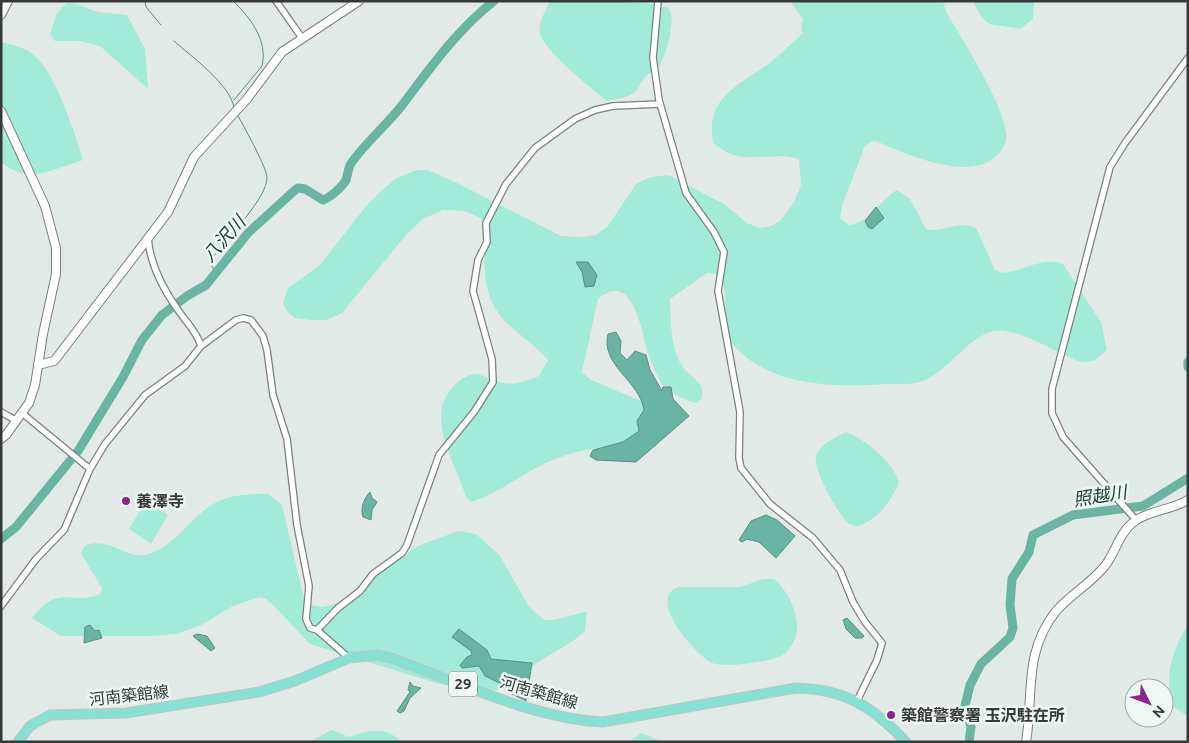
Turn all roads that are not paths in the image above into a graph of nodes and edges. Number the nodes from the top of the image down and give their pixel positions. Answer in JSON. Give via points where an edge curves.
{"nodes":[{"id":1,"x":8,"y":1,"type":"edge"},
{"id":2,"x":276,"y":1,"type":"edge"},
{"id":3,"x":359,"y":1,"type":"edge"},
{"id":4,"x":658,"y":1,"type":"edge"},
{"id":5,"x":1,"y":15,"type":"edge"},
{"id":6,"x":302,"y":38,"type":"junction"},
{"id":7,"x":1188,"y":58,"type":"edge"},
{"id":8,"x":660,"y":104,"type":"junction"},
{"id":9,"x":1,"y":111,"type":"edge"},
{"id":10,"x":148,"y":238,"type":"junction"},
{"id":11,"x":201,"y":346,"type":"junction"},
{"id":12,"x":38,"y":365,"type":"junction"},
{"id":13,"x":1,"y":412,"type":"edge"},
{"id":14,"x":22,"y":413,"type":"junction"},
{"id":15,"x":17,"y":421,"type":"junction"},
{"id":16,"x":1,"y":439,"type":"edge"},
{"id":17,"x":90,"y":469,"type":"junction"},
{"id":18,"x":1188,"y":500,"type":"edge"},
{"id":19,"x":1136,"y":520,"type":"junction"},
{"id":20,"x":1,"y":606,"type":"edge"},
{"id":21,"x":317,"y":630,"type":"junction"},
{"id":22,"x":349,"y":658,"type":"junction"},
{"id":23,"x":857,"y":701,"type":"junction"},
{"id":24,"x":18,"y":742,"type":"edge"},
{"id":25,"x":906,"y":742,"type":"edge"},
{"id":26,"x":1026,"y":742,"type":"edge"}],
"edges":[{"from":1,"to":5,"type":"street"},
{"from":2,"to":6,"type":"street"},
{"from":3,"to":6,"type":"street"},
{"from":4,"to":8,"type":"street","via":[[653,65]]},
{"from":6,"to":10,"type":"street","via":[[282,52],[235,112],[194,157],[168,212]]},
{"from":7,"to":19,"type":"street","via":[[1110,167],[1052,389],[1052,413],[1063,437]]},
{"from":8,"to":21,"type":"street","via":[[613,106],[575,119],[539,144],[506,184],[486,223],[487,242],[478,260],[473,291],[492,359],[493,382],[474,412],[439,455],[407,545]]},
{"from":8,"to":23,"type":"street","via":[[686,193],[724,252],[718,291],[740,412],[741,468],[770,504],[814,538],[835,564],[865,622],[882,643]]},
{"from":9,"to":12,"type":"street","via":[[45,206],[56,248],[56,274]]},
{"from":10,"to":11,"type":"street","via":[[153,264],[171,300]]},
{"from":10,"to":12,"type":"street","via":[[54,361]]},
{"from":11,"to":17,"type":"street","via":[[185,366],[145,395],[105,444]]},
{"from":11,"to":21,"type":"street","via":[[243,318],[251,320],[263,336],[272,395],[287,439],[297,525],[309,586],[306,618],[310,628]]},
{"from":12,"to":14,"type":"street","via":[[33,392]]},
{"from":13,"to":15,"type":"street"},
{"from":14,"to":15,"type":"street"},
{"from":14,"to":17,"type":"street"},
{"from":15,"to":16,"type":"street"},
{"from":17,"to":20,"type":"street","via":[[64,530],[36,559]]},
{"from":18,"to":19,"type":"street"},
{"from":19,"to":26,"type":"street","via":[[1114,547],[1113,555],[1103,568],[1058,609],[1044,628],[1030,672]]},
{"from":21,"to":22,"type":"street"},
{"from":22,"to":23,"type":"main road","name":"河南築館線","number":"29","via":[[376,655],[391,658],[518,703],[585,721],[612,721],[796,688],[831,692]]},
{"from":22,"to":24,"type":"main road","name":"河南築館線","number":"29","via":[[259,692],[126,713],[50,716],[30,726]]},
{"from":23,"to":25,"type":"main road","name":"河南築館線","number":"29","via":[[884,719]]}]}
